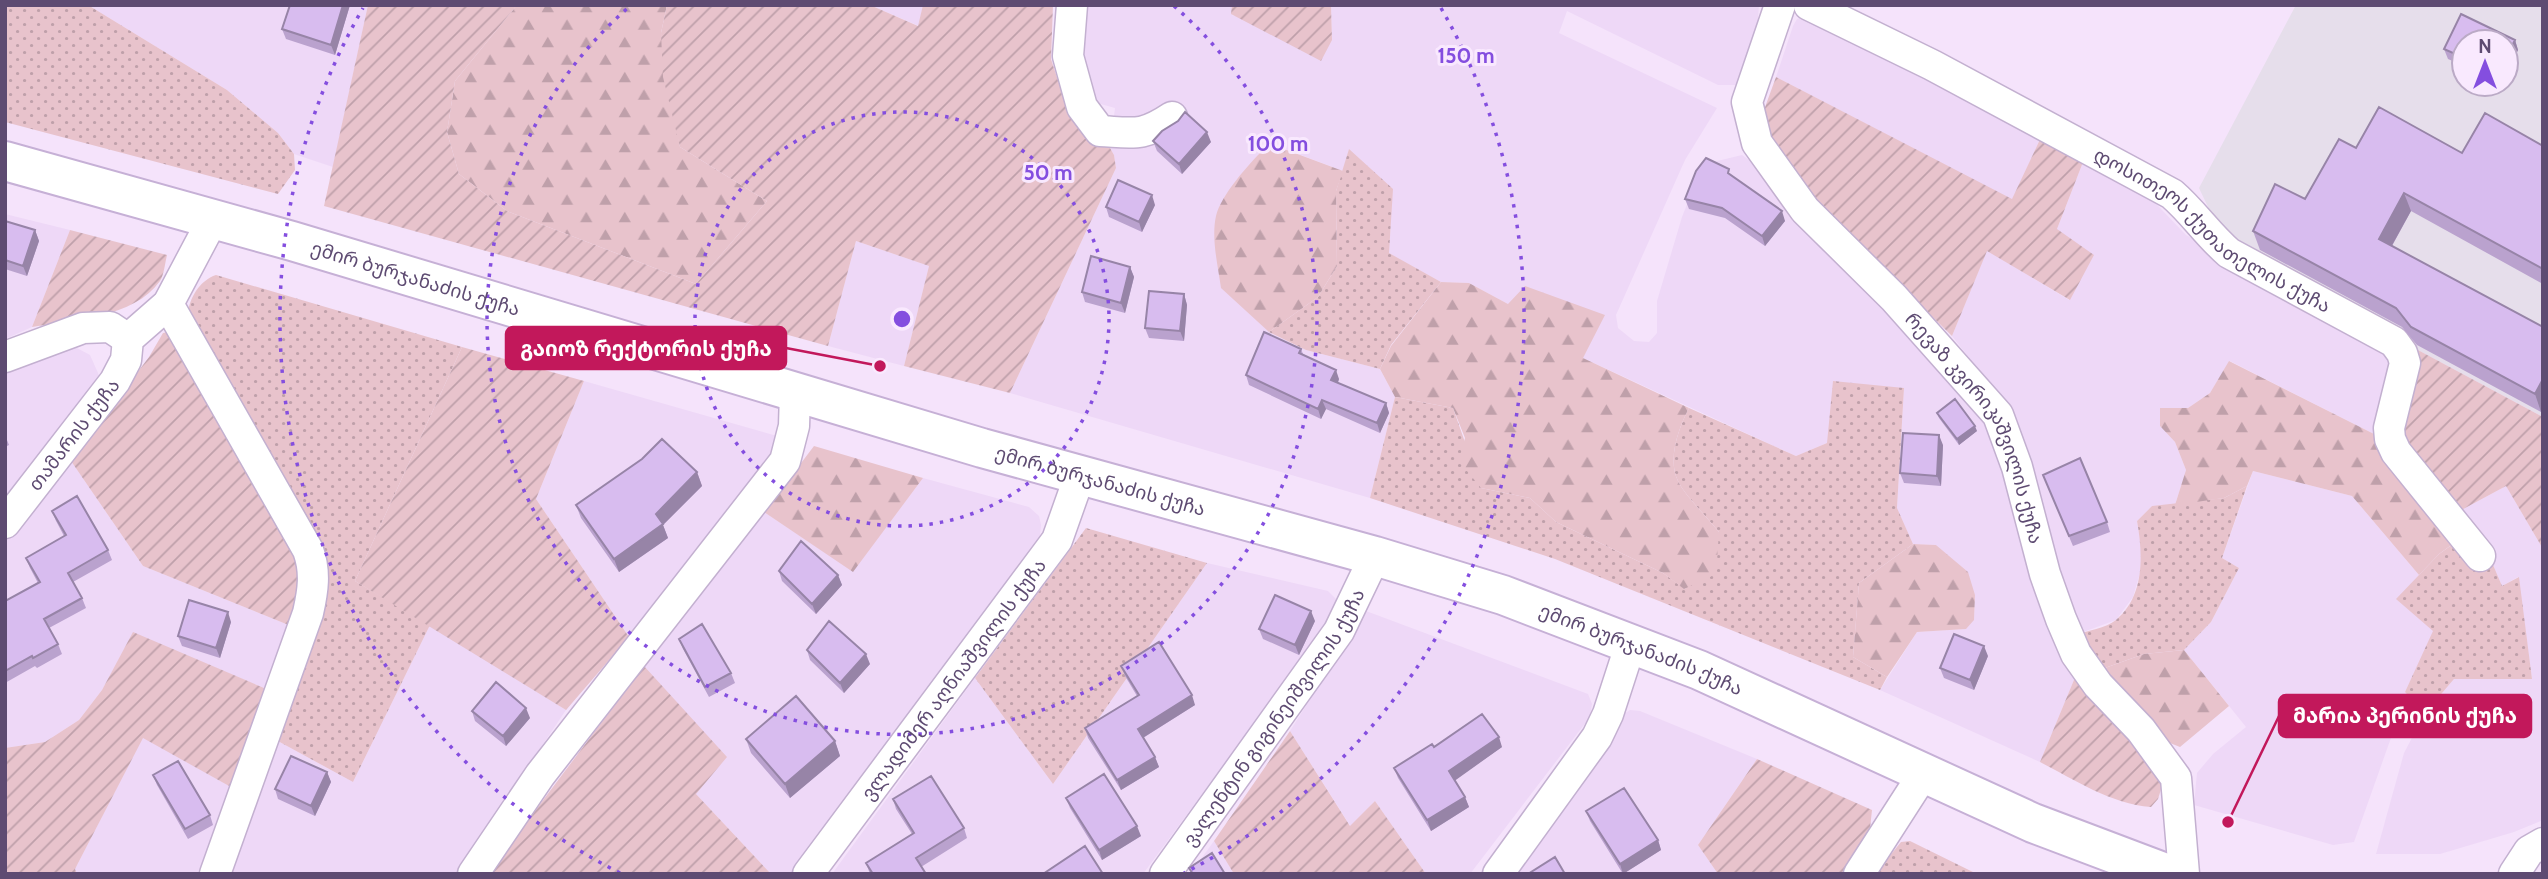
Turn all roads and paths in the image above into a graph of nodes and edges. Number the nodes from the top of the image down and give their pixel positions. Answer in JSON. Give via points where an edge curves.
{"nodes":[{"id":1,"x":1072,"y":5,"type":"edge"},
{"id":2,"x":1780,"y":5,"type":"edge"},
{"id":3,"x":1809,"y":5,"type":"edge"},
{"id":4,"x":1172,"y":117,"type":"dead end"},
{"id":5,"x":5,"y":161,"type":"edge"},
{"id":6,"x":213,"y":219,"type":"junction"},
{"id":7,"x":168,"y":304,"type":"junction"},
{"id":8,"x":128,"y":339,"type":"junction"},
{"id":9,"x":5,"y":357,"type":"edge"},
{"id":10,"x":795,"y":393,"type":"junction"},
{"id":11,"x":1080,"y":475,"type":"junction"},
{"id":12,"x":5,"y":523,"type":"edge"},
{"id":13,"x":1375,"y":556,"type":"junction"},
{"id":14,"x":2480,"y":556,"type":"dead end"},
{"id":15,"x":1631,"y":643,"type":"junction"},
{"id":16,"x":1924,"y":773,"type":"junction"},
{"id":17,"x":2543,"y":843,"type":"edge"},
{"id":18,"x":215,"y":874,"type":"edge"},
{"id":19,"x":473,"y":874,"type":"edge"},
{"id":20,"x":808,"y":874,"type":"edge"},
{"id":21,"x":1165,"y":874,"type":"edge"},
{"id":22,"x":1498,"y":874,"type":"edge"},
{"id":23,"x":1859,"y":874,"type":"edge"},
{"id":24,"x":2168,"y":874,"type":"edge"},
{"id":25,"x":2184,"y":874,"type":"edge"},
{"id":26,"x":2514,"y":874,"type":"edge"}],
"edges":[{"from":1,"to":4,"type":"street","via":[[1068,56],[1082,107],[1100,131],[1150,131]]},
{"from":2,"to":25,"type":"street","name":"რევაზ კვირიკაშვილის ქუჩა","via":[[1747,102],[1757,143],[1805,210],[1894,298],[1998,415],[2045,573],[2076,654],[2176,778]]},
{"from":3,"to":14,"type":"street","name":"დოსითეოს ქუთათელის ქუჩა","via":[[1933,65],[2172,194],[2230,253],[2394,342],[2405,363],[2390,439]]},
{"from":5,"to":6,"type":"street","name":"ემირ ბურჯანაძის ქუჩა"},
{"from":6,"to":7,"type":"street"},
{"from":6,"to":10,"type":"street","name":"ემირ ბურჯანაძის ქუჩა"},
{"from":7,"to":8,"type":"street"},
{"from":7,"to":18,"type":"street","via":[[314,566],[308,613]]},
{"from":8,"to":9,"type":"street","via":[[110,327],[83,328]]},
{"from":8,"to":12,"type":"street","name":"თამარის ქუჩა","via":[[126,360],[115,382]]},
{"from":10,"to":11,"type":"street","name":"ემირ ბურჯანაძის ქუჩა"},
{"from":10,"to":19,"type":"street","via":[[794,426],[785,461],[540,775]]},
{"from":11,"to":13,"type":"street","name":"ემირ ბურჯანაძის ქუჩა"},
{"from":11,"to":20,"type":"street","name":"ვლადიმერ აღნიაშვილის ქუჩა","via":[[1056,540]]},
{"from":13,"to":15,"type":"street","name":"ემირ ბურჯანაძის ქუჩა","via":[[1503,595]]},
{"from":13,"to":21,"type":"street","name":"ვალენტინ გიგინეიშვილის ქუჩა","via":[[1339,631]]},
{"from":15,"to":16,"type":"street","name":"ემირ ბურჯანაძის ქუჩა"},
{"from":15,"to":22,"type":"street","via":[[1597,737]]},
{"from":16,"to":23,"type":"street"},
{"from":16,"to":24,"type":"street","name":"ემირ ბურჯანაძის ქუჩა","via":[[2033,823]]},
{"from":17,"to":26,"type":"street","via":[[2529,851]]}]}
